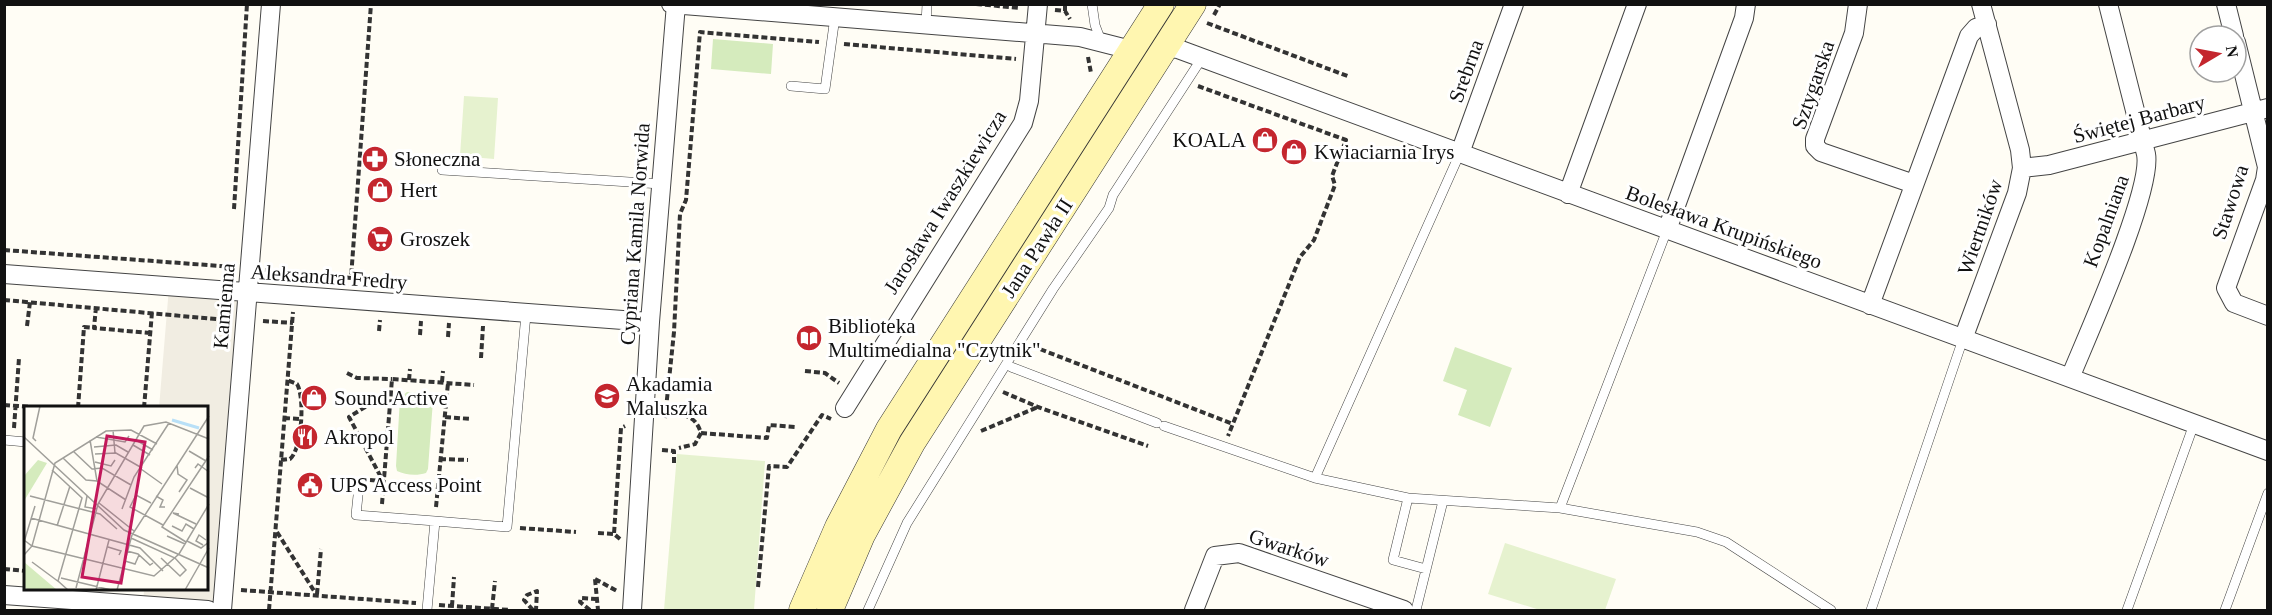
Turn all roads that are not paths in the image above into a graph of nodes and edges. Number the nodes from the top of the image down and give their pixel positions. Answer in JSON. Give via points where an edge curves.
{"nodes":[{"id":1,"x":271,"y":4,"type":"edge"},
{"id":2,"x":670,"y":4,"type":"edge"},
{"id":3,"x":927,"y":4,"type":"edge"},
{"id":4,"x":1092,"y":4,"type":"edge"},
{"id":5,"x":1161,"y":4,"type":"edge"},
{"id":6,"x":1192,"y":4,"type":"edge"},
{"id":7,"x":1514,"y":4,"type":"edge"},
{"id":8,"x":1637,"y":4,"type":"edge"},
{"id":9,"x":1746,"y":4,"type":"edge"},
{"id":10,"x":1858,"y":4,"type":"edge"},
{"id":11,"x":1982,"y":4,"type":"edge"},
{"id":12,"x":2108,"y":4,"type":"edge"},
{"id":13,"x":2226,"y":4,"type":"edge"},
{"id":14,"x":676,"y":5,"type":"edge"},
{"id":15,"x":1038,"y":7,"type":"edge"},
{"id":16,"x":835,"y":17,"type":"junction"},
{"id":17,"x":926,"y":24,"type":"junction"},
{"id":18,"x":1987,"y":24,"type":"junction"},
{"id":19,"x":2232,"y":24,"type":"edge"},
{"id":20,"x":1098,"y":33,"type":"junction"},
{"id":21,"x":1035,"y":34,"type":"junction"},
{"id":22,"x":1164,"y":47,"type":"junction"},
{"id":23,"x":1131,"y":50,"type":"junction"},
{"id":24,"x":1202,"y":58,"type":"junction"},
{"id":25,"x":2248,"y":74,"type":"edge"},
{"id":26,"x":790,"y":86,"type":"dead end"},
{"id":27,"x":2261,"y":109,"type":"edge"},
{"id":28,"x":2143,"y":141,"type":"junction"},
{"id":29,"x":1460,"y":153,"type":"junction"},
{"id":30,"x":2022,"y":168,"type":"junction"},
{"id":31,"x":442,"y":170,"type":"dead end"},
{"id":32,"x":661,"y":184,"type":"junction"},
{"id":33,"x":1914,"y":184,"type":"junction"},
{"id":34,"x":1568,"y":194,"type":"junction"},
{"id":35,"x":1667,"y":230,"type":"junction"},
{"id":36,"x":4,"y":274,"type":"edge"},
{"id":37,"x":248,"y":293,"type":"junction"},
{"id":38,"x":1870,"y":305,"type":"junction"},
{"id":39,"x":526,"y":314,"type":"junction"},
{"id":40,"x":2268,"y":316,"type":"edge"},
{"id":41,"x":650,"y":322,"type":"junction"},
{"id":42,"x":1964,"y":339,"type":"junction"},
{"id":43,"x":1011,"y":367,"type":"dead end"},
{"id":44,"x":2070,"y":378,"type":"junction"},
{"id":45,"x":845,"y":408,"type":"road end"},
{"id":46,"x":2194,"y":424,"type":"junction"},
{"id":47,"x":8,"y":440,"type":"edge"},
{"id":48,"x":24,"y":442,"type":"edge"},
{"id":49,"x":2268,"y":451,"type":"edge"},
{"id":50,"x":1315,"y":478,"type":"junction"},
{"id":51,"x":361,"y":483,"type":"road end"},
{"id":52,"x":2268,"y":493,"type":"edge"},
{"id":53,"x":1408,"y":498,"type":"junction"},
{"id":54,"x":1443,"y":501,"type":"junction"},
{"id":55,"x":1560,"y":508,"type":"junction"},
{"id":56,"x":435,"y":522,"type":"junction"},
{"id":57,"x":1426,"y":569,"type":"junction"},
{"id":58,"x":4,"y":595,"type":"edge"},
{"id":59,"x":427,"y":607,"type":"edge"},
{"id":60,"x":208,"y":610,"type":"edge"},
{"id":61,"x":222,"y":610,"type":"edge"},
{"id":62,"x":632,"y":610,"type":"edge"},
{"id":63,"x":802,"y":610,"type":"edge"},
{"id":64,"x":830,"y":610,"type":"edge"},
{"id":65,"x":868,"y":610,"type":"edge"},
{"id":66,"x":1194,"y":610,"type":"edge"},
{"id":67,"x":1404,"y":610,"type":"edge"},
{"id":68,"x":1416,"y":610,"type":"edge"},
{"id":69,"x":1831,"y":610,"type":"edge"},
{"id":70,"x":1871,"y":610,"type":"edge"},
{"id":71,"x":2127,"y":610,"type":"edge"},
{"id":72,"x":2225,"y":610,"type":"edge"}],
"edges":[{"from":1,"to":37,"type":"street","name":"Kamienna"},
{"from":2,"to":14,"type":"street"},
{"from":3,"to":17,"type":"lane"},
{"from":4,"to":20,"type":"lane"},
{"from":5,"to":23,"type":"street","name":"Jana Pawła II"},
{"from":6,"to":22,"type":"street","name":"Jana Pawła II"},
{"from":7,"to":29,"type":"street","name":"Srebrna"},
{"from":8,"to":34,"type":"street"},
{"from":9,"to":35,"type":"street"},
{"from":10,"to":33,"type":"street","name":"Sztygarska","via":[[1857,26],[1815,146],[1821,152]]},
{"from":11,"to":18,"type":"street","name":"Wiertników"},
{"from":12,"to":28,"type":"street","name":"Kopalniana"},
{"from":13,"to":19,"type":"street"},
{"from":14,"to":16,"type":"street"},
{"from":14,"to":32,"type":"street","name":"Cypriana Kamila Norwida"},
{"from":15,"to":21,"type":"street","name":"Jarosława Iwaszkiewicza"},
{"from":16,"to":17,"type":"street"},
{"from":16,"to":26,"type":"lane","via":[[825,89]]},
{"from":17,"to":21,"type":"street"},
{"from":18,"to":30,"type":"street","name":"Wiertników"},
{"from":18,"to":33,"type":"street","via":[[1969,36]]},
{"from":20,"to":21,"type":"street"},
{"from":20,"to":23,"type":"street"},
{"from":21,"to":45,"type":"street","name":"Jarosława Iwaszkiewicza","via":[[1023,123]]},
{"from":22,"to":23,"type":"street"},
{"from":22,"to":24,"type":"street","name":"Bolesława Krupińskiego"},
{"from":22,"to":64,"type":"street","name":"Jana Pawła II","via":[[912,443],[862,535]]},
{"from":23,"to":63,"type":"street","name":"Jana Pawła II","via":[[889,429],[838,527]]},
{"from":24,"to":29,"type":"street","name":"Bolesława Krupińskiego"},
{"from":24,"to":65,"type":"lane","via":[[907,523]]},
{"from":25,"to":27,"type":"street","name":"Stawowa"},
{"from":27,"to":28,"type":"street","name":"Świętej Barbary"},
{"from":27,"to":40,"type":"street","name":"Stawowa","via":[[2265,178],[2226,288],[2235,304]]},
{"from":28,"to":30,"type":"street","name":"Świętej Barbary"},
{"from":28,"to":44,"type":"street","name":"Kopalniana","via":[[2146,178]]},
{"from":29,"to":34,"type":"street","name":"Bolesława Krupińskiego"},
{"from":29,"to":50,"type":"lane"},
{"from":30,"to":42,"type":"street","name":"Wiertników","via":[[2017,193]]},
{"from":31,"to":32,"type":"lane"},
{"from":32,"to":41,"type":"street","name":"Cypriana Kamila Norwida"},
{"from":33,"to":38,"type":"street"},
{"from":34,"to":35,"type":"street","name":"Bolesława Krupińskiego"},
{"from":35,"to":38,"type":"street","name":"Bolesława Krupińskiego"},
{"from":35,"to":55,"type":"lane"},
{"from":36,"to":37,"type":"street","name":"Aleksandra Fredry"},
{"from":37,"to":39,"type":"street","name":"Aleksandra Fredry"},
{"from":37,"to":61,"type":"street","name":"Kamienna"},
{"from":38,"to":42,"type":"street","name":"Bolesława Krupińskiego"},
{"from":39,"to":41,"type":"street","name":"Aleksandra Fredry"},
{"from":39,"to":56,"type":"lane","via":[[507,526]]},
{"from":41,"to":62,"type":"street","name":"Cypriana Kamila Norwida"},
{"from":42,"to":44,"type":"street","name":"Bolesława Krupińskiego"},
{"from":42,"to":70,"type":"lane"},
{"from":43,"to":50,"type":"lane"},
{"from":44,"to":46,"type":"street","name":"Bolesława Krupińskiego"},
{"from":46,"to":49,"type":"street","name":"Bolesława Krupińskiego"},
{"from":46,"to":71,"type":"lane"},
{"from":47,"to":48,"type":"lane"},
{"from":50,"to":53,"type":"lane"},
{"from":51,"to":56,"type":"lane","via":[[356,515]]},
{"from":52,"to":72,"type":"lane"},
{"from":53,"to":54,"type":"lane"},
{"from":53,"to":57,"type":"lane","via":[[1393,560]]},
{"from":54,"to":55,"type":"lane"},
{"from":54,"to":57,"type":"lane"},
{"from":55,"to":69,"type":"lane","via":[[1696,532],[1726,542]]},
{"from":56,"to":59,"type":"lane"},
{"from":57,"to":68,"type":"lane"},
{"from":58,"to":60,"type":"street"},
{"from":66,"to":67,"type":"street","name":"Gwarków","via":[[1215,556],[1239,553]]}]}
